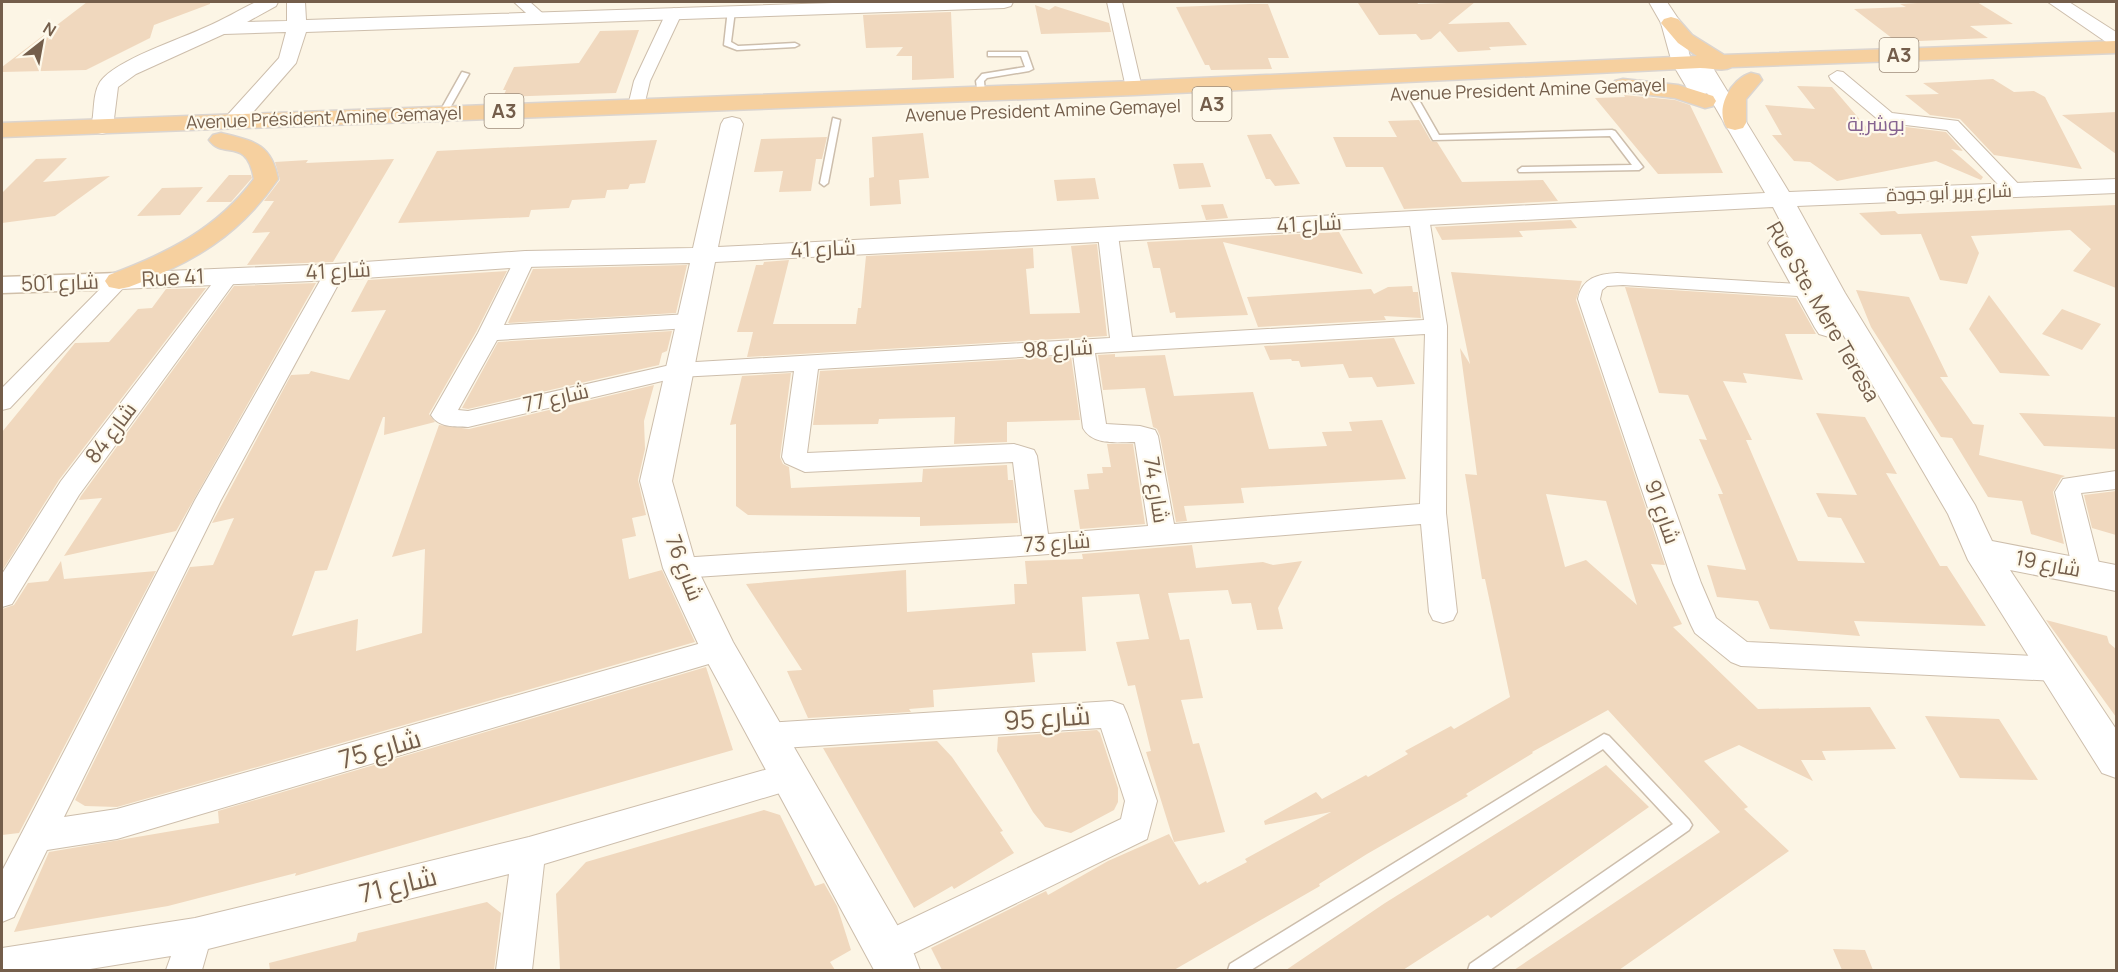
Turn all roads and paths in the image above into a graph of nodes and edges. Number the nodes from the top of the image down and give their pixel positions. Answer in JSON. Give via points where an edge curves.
{"nodes":[{"id":1,"x":269,"y":2,"type":"edge"},
{"id":2,"x":296,"y":2,"type":"edge"},
{"id":3,"x":1004,"y":2,"type":"edge"},
{"id":4,"x":1114,"y":2,"type":"edge"},
{"id":5,"x":1658,"y":2,"type":"edge"},
{"id":6,"x":2057,"y":2,"type":"edge"},
{"id":7,"x":837,"y":5,"type":"edge"},
{"id":8,"x":529,"y":6,"type":"edge"},
{"id":9,"x":731,"y":11,"type":"junction"},
{"id":10,"x":674,"y":14,"type":"junction"},
{"id":11,"x":1671,"y":23,"type":"junction"},
{"id":12,"x":297,"y":27,"type":"junction"},
{"id":13,"x":222,"y":28,"type":"junction"},
{"id":14,"x":2116,"y":40,"type":"edge"},
{"id":15,"x":795,"y":45,"type":"dead end"},
{"id":16,"x":2116,"y":47,"type":"edge"},
{"id":17,"x":991,"y":54,"type":"dead end"},
{"id":18,"x":1631,"y":65,"type":"junction"},
{"id":19,"x":2116,"y":66,"type":"edge"},
{"id":20,"x":465,"y":74,"type":"dead end"},
{"id":21,"x":1701,"y":75,"type":"junction"},
{"id":22,"x":1837,"y":76,"type":"junction"},
{"id":23,"x":1751,"y":80,"type":"junction"},
{"id":24,"x":1134,"y":88,"type":"junction"},
{"id":25,"x":1006,"y":92,"type":"joint"},
{"id":26,"x":981,"y":93,"type":"junction"},
{"id":27,"x":1412,"y":95,"type":"junction"},
{"id":28,"x":899,"y":97,"type":"junction"},
{"id":29,"x":637,"y":106,"type":"junction"},
{"id":30,"x":442,"y":113,"type":"junction"},
{"id":31,"x":836,"y":120,"type":"junction"},
{"id":32,"x":1735,"y":123,"type":"junction"},
{"id":33,"x":732,"y":124,"type":"junction"},
{"id":34,"x":102,"y":128,"type":"junction"},
{"id":35,"x":2,"y":130,"type":"edge"},
{"id":36,"x":227,"y":131,"type":"junction"},
{"id":37,"x":2,"y":149,"type":"edge"},
{"id":38,"x":1522,"y":170,"type":"dead end"},
{"id":39,"x":824,"y":183,"type":"dead end"},
{"id":40,"x":2116,"y":186,"type":"edge"},
{"id":41,"x":2015,"y":190,"type":"junction"},
{"id":42,"x":1769,"y":199,"type":"junction"},
{"id":43,"x":1419,"y":218,"type":"junction"},
{"id":44,"x":1108,"y":235,"type":"junction"},
{"id":45,"x":704,"y":255,"type":"junction"},
{"id":46,"x":525,"y":259,"type":"junction"},
{"id":47,"x":335,"y":272,"type":"junction"},
{"id":48,"x":228,"y":276,"type":"junction"},
{"id":49,"x":119,"y":281,"type":"junction"},
{"id":50,"x":2,"y":285,"type":"edge"},
{"id":51,"x":1819,"y":292,"type":"junction"},
{"id":52,"x":689,"y":321,"type":"junction"},
{"id":53,"x":1436,"y":326,"type":"junction"},
{"id":54,"x":489,"y":333,"type":"junction"},
{"id":55,"x":1122,"y":346,"type":"junction"},
{"id":56,"x":1083,"y":348,"type":"junction"},
{"id":57,"x":807,"y":363,"type":"junction"},
{"id":58,"x":679,"y":370,"type":"junction"},
{"id":59,"x":2,"y":402,"type":"edge"},
{"id":60,"x":2116,"y":480,"type":"edge"},
{"id":61,"x":1433,"y":513,"type":"junction"},
{"id":62,"x":1163,"y":534,"type":"junction"},
{"id":63,"x":1036,"y":544,"type":"junction"},
{"id":64,"x":1980,"y":551,"type":"junction"},
{"id":65,"x":680,"y":568,"type":"junction"},
{"id":66,"x":2102,"y":575,"type":"edge"},
{"id":67,"x":2,"y":596,"type":"edge"},
{"id":68,"x":1443,"y":612,"type":"dead end"},
{"id":69,"x":719,"y":650,"type":"junction"},
{"id":70,"x":2056,"y":669,"type":"junction"},
{"id":71,"x":766,"y":736,"type":"junction"},
{"id":72,"x":2116,"y":761,"type":"edge"},
{"id":73,"x":789,"y":777,"type":"junction"},
{"id":74,"x":37,"y":836,"type":"junction"},
{"id":75,"x":529,"y":853,"type":"junction"},
{"id":76,"x":2,"y":905,"type":"edge"},
{"id":77,"x":195,"y":935,"type":"junction"},
{"id":78,"x":892,"y":960,"type":"edge"},
{"id":79,"x":2,"y":966,"type":"edge"},
{"id":80,"x":184,"y":970,"type":"edge"},
{"id":81,"x":514,"y":970,"type":"edge"},
{"id":82,"x":1236,"y":970,"type":"edge"},
{"id":83,"x":1476,"y":970,"type":"edge"}],
"edges":[{"from":1,"to":13,"type":"street"},
{"from":2,"to":12,"type":"street"},
{"from":3,"to":7,"type":"street"},
{"from":4,"to":24,"type":"street"},
{"from":5,"to":11,"type":"street"},
{"from":6,"to":14,"type":"street"},
{"from":7,"to":9,"type":"street"},
{"from":8,"to":10,"type":"street"},
{"from":8,"to":12,"type":"street"},
{"from":9,"to":10,"type":"street"},
{"from":9,"to":15,"type":"lane","via":[[727,43],[730,46]]},
{"from":10,"to":29,"type":"street","via":[[642,81]]},
{"from":11,"to":18,"type":"highway","via":[[1660,54]]},
{"from":11,"to":21,"type":"street"},
{"from":11,"to":21,"type":"highway","via":[[1685,39]]},
{"from":12,"to":13,"type":"street"},
{"from":12,"to":36,"type":"street","via":[[289,59]]},
{"from":13,"to":34,"type":"street","via":[[113,79],[106,91]]},
{"from":16,"to":21,"type":"highway","name":"Avenue President Amine Gemayel","number":"A3"},
{"from":17,"to":26,"type":"lane","via":[[1024,54],[1029,69],[985,76],[980,81]]},
{"from":18,"to":21,"type":"highway","name":"Avenue President Amine Gemayel","number":"A3"},
{"from":18,"to":24,"type":"highway","name":"Avenue President Amine Gemayel","number":"A3"},
{"from":19,"to":22,"type":"highway","name":"Avenue President Amine Gemayel","number":"A3"},
{"from":20,"to":30,"type":"lane"},
{"from":21,"to":23,"type":"highway","name":"Avenue President Amine Gemayel","number":"A3"},
{"from":21,"to":27,"type":"highway","name":"Avenue President Amine Gemayel","number":"A3","via":[[1623,86]]},
{"from":21,"to":32,"type":"street","name":"Rue Ste. Mere Teresa"},
{"from":21,"to":42,"type":"street","name":"Rue Ste. Mere Teresa"},
{"from":22,"to":23,"type":"highway","name":"Avenue President Amine Gemayel","number":"A3"},
{"from":22,"to":41,"type":"street","via":[[1887,118],[1952,124]]},
{"from":23,"to":32,"type":"highway","via":[[1735,98]]},
{"from":24,"to":25,"type":"highway","name":"Avenue President Amine Gemayel","number":"A3"},
{"from":25,"to":26,"type":"highway","name":"Avenue Président Amine Gemayel","number":"A3"},
{"from":26,"to":28,"type":"highway","name":"Avenue Président Amine Gemayel","number":"A3"},
{"from":27,"to":31,"type":"highway","name":"Avenue President Amine Gemayel","number":"A3"},
{"from":27,"to":38,"type":"lane","via":[[1436,138],[1612,133],[1639,166]]},
{"from":28,"to":29,"type":"highway","name":"Avenue Président Amine Gemayel","number":"A3"},
{"from":28,"to":33,"type":"highway","via":[[861,107],[755,113]]},
{"from":29,"to":30,"type":"highway","name":"Avenue Président Amine Gemayel","number":"A3"},
{"from":30,"to":36,"type":"highway","name":"Avenue Président Amine Gemayel","number":"A3"},
{"from":31,"to":33,"type":"highway","name":"Avenue President Amine Gemayel","number":"A3"},
{"from":31,"to":39,"type":"lane"},
{"from":32,"to":42,"type":"street","name":"Rue Ste. Mere Teresa"},
{"from":33,"to":36,"type":"highway","name":"Avenue President Amine Gemayel","number":"A3"},
{"from":33,"to":45,"type":"street","name":"شارع 76"},
{"from":34,"to":35,"type":"highway","name":"Avenue Président Amine Gemayel","number":"A3"},
{"from":34,"to":36,"type":"highway","name":"Avenue Président Amine Gemayel","number":"A3"},
{"from":36,"to":37,"type":"highway","name":"Avenue Président Amine Gemayel","number":"A3"},
{"from":36,"to":49,"type":"highway","via":[[259,153],[263,162],[266,179],[248,206],[193,250]]},
{"from":40,"to":41,"type":"street","name":"شارع بربر أبو جودة"},
{"from":41,"to":42,"type":"street","name":"شارع بربر أبو جودة"},
{"from":42,"to":43,"type":"street","name":"شارع بربر أبو جودة"},
{"from":42,"to":51,"type":"street","name":"Rue Ste. Mere Teresa"},
{"from":43,"to":44,"type":"street","name":"شارع 41"},
{"from":43,"to":53,"type":"street"},
{"from":44,"to":45,"type":"street","name":"شارع 41"},
{"from":44,"to":55,"type":"street"},
{"from":45,"to":46,"type":"street","name":"شارع 41"},
{"from":45,"to":52,"type":"street","name":"شارع 76"},
{"from":46,"to":47,"type":"street","name":"شارع 41"},
{"from":46,"to":54,"type":"street"},
{"from":47,"to":48,"type":"street","name":"شارع 41"},
{"from":47,"to":74,"type":"street","via":[[208,500]]},
{"from":48,"to":49,"type":"street","name":"Rue 41"},
{"from":48,"to":67,"type":"street","name":"شارع 84","via":[[70,488]]},
{"from":49,"to":50,"type":"main road","name":"شارع 501"},
{"from":49,"to":59,"type":"street"},
{"from":51,"to":64,"type":"street","name":"Rue Ste. Mere Teresa","via":[[1945,514]]},
{"from":51,"to":70,"type":"street","name":"شارع 91","via":[[1623,279],[1600,281],[1589,290],[1588,299],[1687,584],[1705,625],[1741,654]]},
{"from":52,"to":54,"type":"street"},
{"from":52,"to":58,"type":"street","name":"شارع 76"},
{"from":53,"to":55,"type":"street","name":"شارع 98"},
{"from":53,"to":61,"type":"street"},
{"from":54,"to":58,"type":"street","name":"شارع 77","via":[[443,415],[468,419]]},
{"from":55,"to":56,"type":"street","name":"شارع 98"},
{"from":56,"to":57,"type":"street","name":"شارع 98"},
{"from":56,"to":62,"type":"street","name":"شارع 74","via":[[1095,428],[1101,433],[1146,436]]},
{"from":57,"to":58,"type":"street","name":"شارع 98"},
{"from":57,"to":63,"type":"street","via":[[794,457],[805,463],[1014,453],[1025,456]]},
{"from":58,"to":65,"type":"street","name":"شارع 76","via":[[656,481]]},
{"from":60,"to":66,"type":"street","via":[[2081,482],[2072,485],[2068,492]]},
{"from":61,"to":62,"type":"street","name":"شارع 73"},
{"from":61,"to":68,"type":"street"},
{"from":62,"to":63,"type":"street","name":"شارع 73"},
{"from":63,"to":65,"type":"street","name":"شارع 73"},
{"from":64,"to":66,"type":"street","name":"شارع 19"},
{"from":64,"to":70,"type":"street","name":"Rue Ste. Mere Teresa"},
{"from":65,"to":69,"type":"street","name":"شارع 76"},
{"from":69,"to":71,"type":"street","name":"شارع 76"},
{"from":69,"to":74,"type":"street","name":"شارع 75","via":[[117,824]]},
{"from":70,"to":72,"type":"street","name":"Rue Ste. Mere Teresa"},
{"from":71,"to":73,"type":"street","name":"شارع 76"},
{"from":71,"to":78,"type":"street","name":"شارع 95","via":[[1112,714],[1141,801],[1135,828]]},
{"from":73,"to":75,"type":"street","name":"شارع 71"},
{"from":73,"to":78,"type":"street","name":"شارع 76"},
{"from":74,"to":76,"type":"street"},
{"from":75,"to":77,"type":"street","name":"شارع 71"},
{"from":75,"to":81,"type":"street"},
{"from":77,"to":79,"type":"street","name":"شارع 71"},
{"from":77,"to":80,"type":"street"},
{"from":82,"to":83,"type":"lane","via":[[1604,740],[1684,825]]}]}
